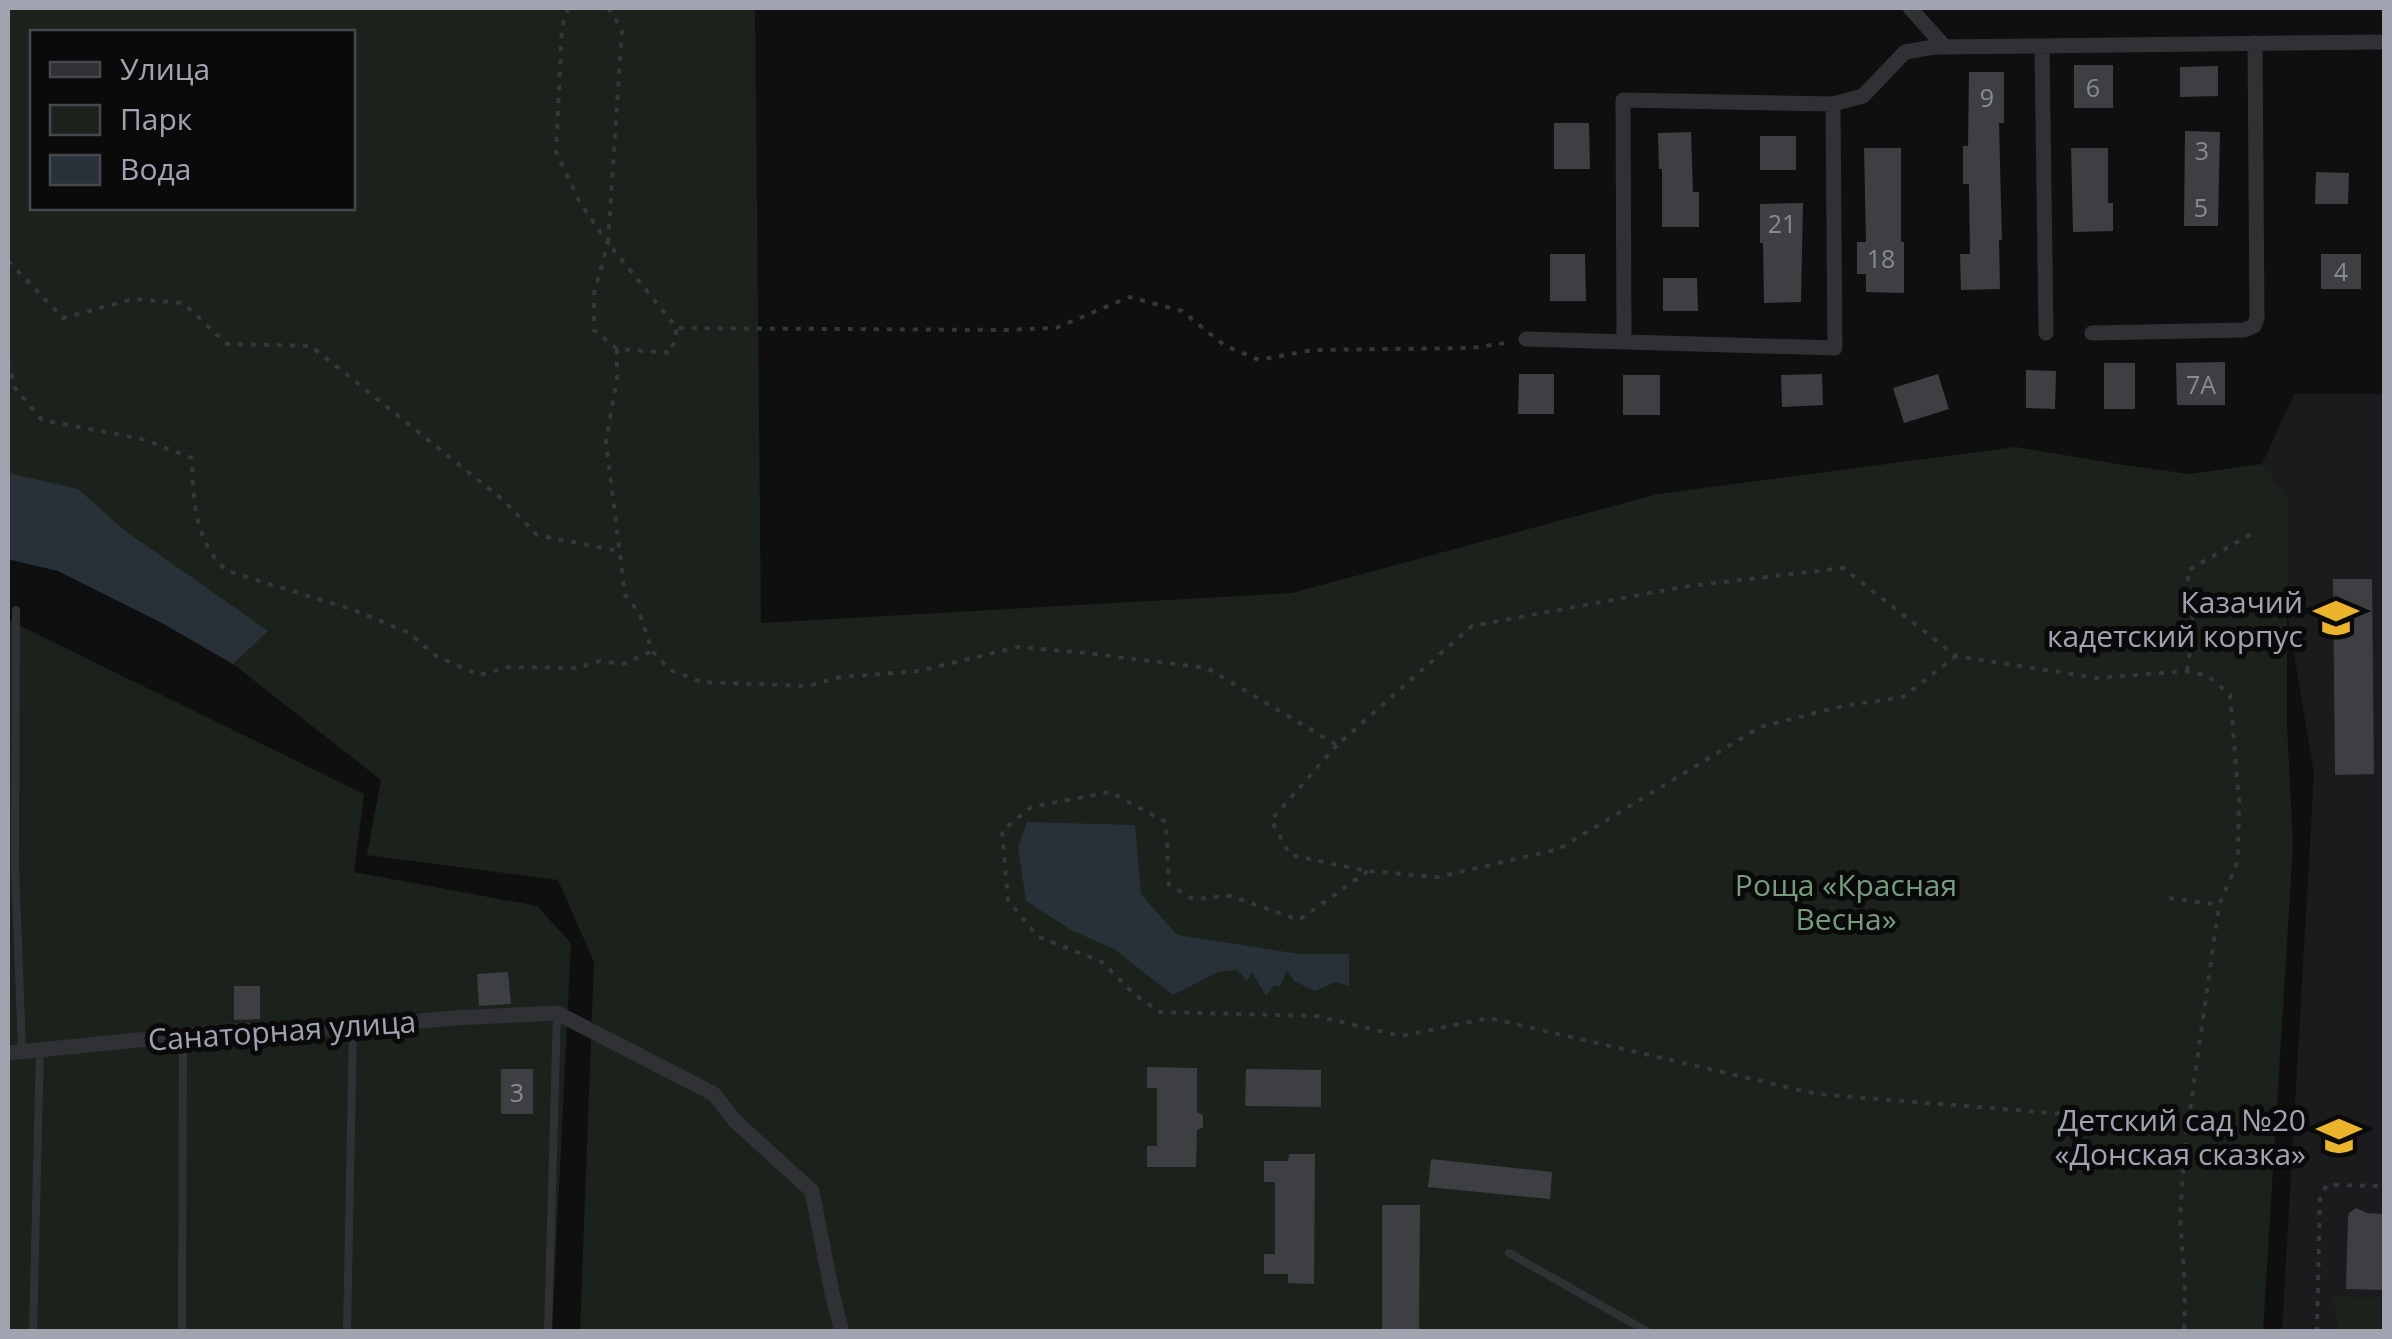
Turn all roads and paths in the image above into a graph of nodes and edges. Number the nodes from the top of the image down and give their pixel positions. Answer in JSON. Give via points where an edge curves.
{"nodes":[{"id":1,"x":568,"y":8,"type":"edge"},
{"id":2,"x":608,"y":8,"type":"edge"},
{"id":3,"x":1910,"y":8,"type":"edge"},
{"id":4,"x":2384,"y":42,"type":"edge"},
{"id":5,"x":2255,"y":43,"type":"junction"},
{"id":6,"x":2042,"y":46,"type":"junction"},
{"id":7,"x":1945,"y":47,"type":"junction"},
{"id":8,"x":1833,"y":104,"type":"junction"},
{"id":9,"x":608,"y":243,"type":"junction"},
{"id":10,"x":8,"y":261,"type":"edge"},
{"id":11,"x":677,"y":328,"type":"junction"},
{"id":12,"x":2092,"y":333,"type":"dead end"},
{"id":13,"x":2046,"y":334,"type":"dead end"},
{"id":14,"x":1526,"y":339,"type":"joint"},
{"id":15,"x":1624,"y":340,"type":"junction"},
{"id":16,"x":617,"y":349,"type":"junction"},
{"id":17,"x":8,"y":361,"type":"edge"},
{"id":18,"x":2253,"y":533,"type":"dead end"},
{"id":19,"x":620,"y":551,"type":"junction"},
{"id":20,"x":16,"y":610,"type":"dead end"},
{"id":21,"x":652,"y":651,"type":"junction"},
{"id":22,"x":1956,"y":656,"type":"junction"},
{"id":23,"x":2188,"y":672,"type":"junction"},
{"id":24,"x":1337,"y":745,"type":"junction"},
{"id":25,"x":11,"y":865,"type":"edge"},
{"id":26,"x":1368,"y":871,"type":"junction"},
{"id":27,"x":2168,"y":898,"type":"dead end"},
{"id":28,"x":2220,"y":905,"type":"junction"},
{"id":29,"x":556,"y":1013,"type":"junction"},
{"id":30,"x":353,"y":1026,"type":"junction"},
{"id":31,"x":183,"y":1036,"type":"junction"},
{"id":32,"x":40,"y":1048,"type":"junction"},
{"id":33,"x":14,"y":1051,"type":"edge"},
{"id":34,"x":2188,"y":1124,"type":"junction"},
{"id":35,"x":2384,"y":1186,"type":"edge"},
{"id":36,"x":1509,"y":1253,"type":"dead end"},
{"id":37,"x":33,"y":1332,"type":"edge"},
{"id":38,"x":182,"y":1332,"type":"edge"},
{"id":39,"x":347,"y":1332,"type":"edge"},
{"id":40,"x":548,"y":1332,"type":"edge"},
{"id":41,"x":842,"y":1332,"type":"edge"},
{"id":42,"x":1648,"y":1332,"type":"edge"},
{"id":43,"x":2184,"y":1332,"type":"edge"},
{"id":44,"x":2317,"y":1332,"type":"edge"}],
"edges":[{"from":1,"to":9,"type":"path","via":[[556,152],[578,202]]},
{"from":2,"to":9,"type":"path","via":[[622,29]]},
{"from":3,"to":7,"type":"street"},
{"from":4,"to":5,"type":"street"},
{"from":5,"to":6,"type":"street"},
{"from":5,"to":12,"type":"street","via":[[2254,326]]},
{"from":6,"to":7,"type":"street"},
{"from":6,"to":13,"type":"street"},
{"from":7,"to":8,"type":"street","via":[[1905,52],[1863,96]]},
{"from":8,"to":15,"type":"street","via":[[1623,100]]},
{"from":8,"to":15,"type":"street","via":[[1835,348]]},
{"from":9,"to":11,"type":"path"},
{"from":9,"to":16,"type":"path","via":[[594,294],[594,330]]},
{"from":10,"to":19,"type":"path","via":[[63,318],[133,299],[183,303],[227,344],[311,346],[503,500],[537,535]]},
{"from":11,"to":14,"type":"path","via":[[1056,328],[1129,297],[1182,310],[1224,345],[1259,360],[1312,350],[1471,348]]},
{"from":11,"to":16,"type":"path","via":[[671,352]]},
{"from":14,"to":15,"type":"street"},
{"from":16,"to":19,"type":"path","via":[[606,442]]},
{"from":17,"to":21,"type":"path","via":[[15,388],[42,420],[142,439],[192,458],[194,508],[212,557],[228,571],[354,610],[480,675],[509,667],[623,664]]},
{"from":18,"to":23,"type":"path","via":[[2187,571],[2194,626]]},
{"from":19,"to":21,"type":"path","via":[[625,595],[640,614]]},
{"from":20,"to":25,"type":"lane"},
{"from":21,"to":24,"type":"path","via":[[670,670],[701,682],[808,686],[1018,648],[1207,668]]},
{"from":22,"to":23,"type":"path","via":[[2096,678]]},
{"from":22,"to":24,"type":"path","via":[[1844,568],[1682,586],[1472,626]]},
{"from":22,"to":26,"type":"path","via":[[1903,697],[1760,727],[1558,849],[1438,877]]},
{"from":23,"to":28,"type":"path","via":[[2208,676],[2230,695],[2238,861]]},
{"from":24,"to":26,"type":"path","via":[[1271,820],[1290,855]]},
{"from":25,"to":33,"type":"lane"},
{"from":26,"to":34,"type":"path","via":[[1299,920],[1231,896],[1194,899],[1169,886],[1166,822],[1110,792],[1031,807],[1002,831],[1008,900],[1037,936],[1102,962],[1160,1012],[1316,1016],[1401,1036],[1489,1018],[1818,1094]]},
{"from":27,"to":28,"type":"path"},
{"from":28,"to":34,"type":"path"},
{"from":29,"to":30,"type":"street","name":"Санаторная улица"},
{"from":29,"to":40,"type":"lane"},
{"from":29,"to":41,"type":"street","via":[[714,1094],[735,1122],[812,1191]]},
{"from":30,"to":31,"type":"street","name":"Санаторная улица"},
{"from":30,"to":39,"type":"lane"},
{"from":31,"to":32,"type":"street","name":"Санаторная улица"},
{"from":31,"to":38,"type":"lane"},
{"from":32,"to":33,"type":"street","name":"Санаторная улица"},
{"from":32,"to":37,"type":"lane"},
{"from":34,"to":43,"type":"path","via":[[2180,1218]]},
{"from":35,"to":44,"type":"path","via":[[2327,1184],[2320,1196]]},
{"from":36,"to":42,"type":"lane"}]}
